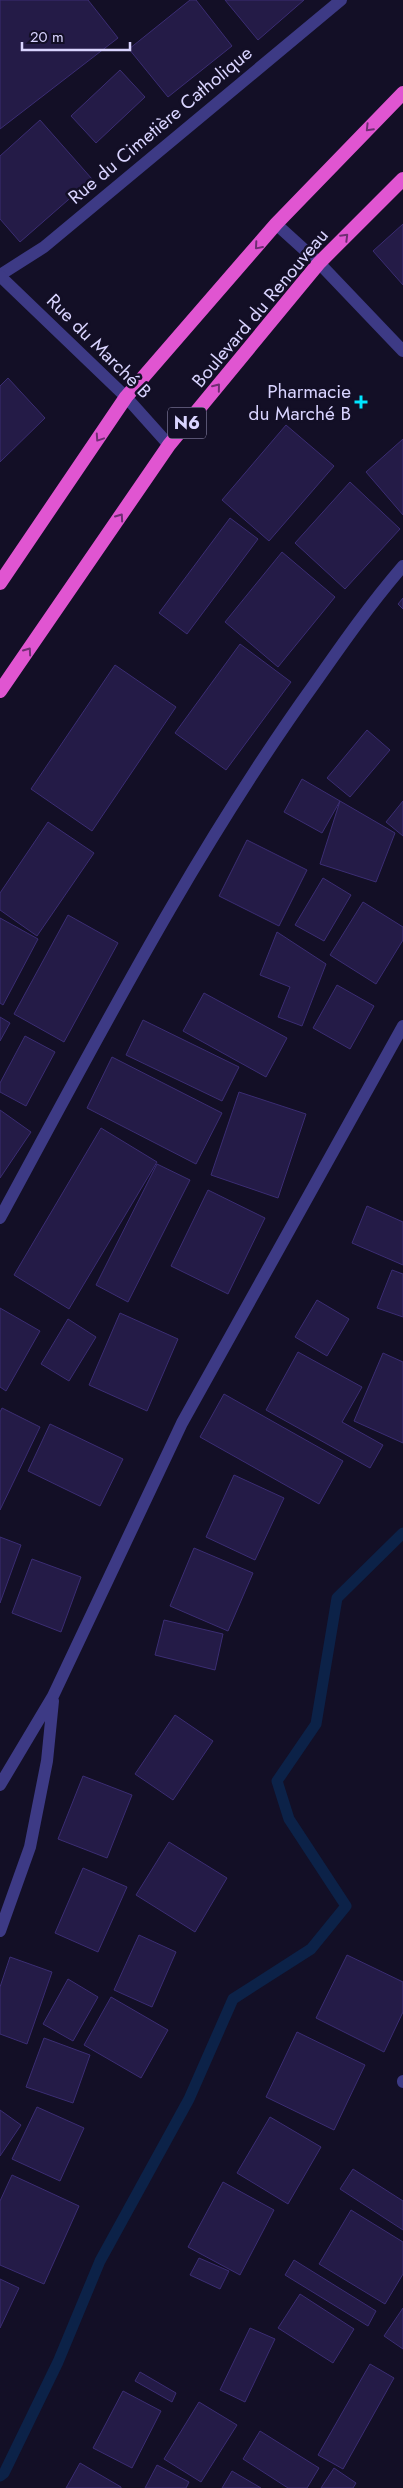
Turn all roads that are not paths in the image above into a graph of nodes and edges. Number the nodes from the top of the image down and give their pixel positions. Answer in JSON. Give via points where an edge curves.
{"nodes":[{"id":1,"x":341,"y":0,"type":"edge"},
{"id":2,"x":403,"y":93,"type":"edge"},
{"id":3,"x":403,"y":179,"type":"edge"},
{"id":4,"x":276,"y":224,"type":"junction"},
{"id":5,"x":319,"y":263,"type":"junction"},
{"id":6,"x":0,"y":275,"type":"edge"},
{"id":7,"x":403,"y":351,"type":"edge"},
{"id":8,"x":126,"y":398,"type":"junction"},
{"id":9,"x":169,"y":445,"type":"junction"},
{"id":10,"x":403,"y":566,"type":"edge"},
{"id":11,"x":0,"y":583,"type":"edge"},
{"id":12,"x":0,"y":691,"type":"edge"},
{"id":13,"x":403,"y":1026,"type":"edge"},
{"id":14,"x":0,"y":1218,"type":"edge"},
{"id":15,"x":53,"y":1696,"type":"junction"},
{"id":16,"x":0,"y":1786,"type":"edge"},
{"id":17,"x":0,"y":1931,"type":"edge"}],
"edges":[{"from":1,"to":6,"type":"street","name":"Rue du Cimetière Catholique","via":[[44,247]]},
{"from":2,"to":4,"type":"highway","one_way":true},
{"from":5,"to":3,"type":"highway","name":"Boulevard du Renouveau","number":"N6","one_way":true},
{"from":4,"to":5,"type":"street"},
{"from":4,"to":8,"type":"highway","one_way":true},
{"from":5,"to":7,"type":"street"},
{"from":9,"to":5,"type":"highway","name":"Boulevard du Renouveau","number":"N6","one_way":true},
{"from":6,"to":8,"type":"street","name":"Rue du Marché B"},
{"from":8,"to":9,"type":"street","name":"Rue du Marché B"},
{"from":8,"to":11,"type":"highway","one_way":true},
{"from":12,"to":9,"type":"highway","name":"Boulevard du Renouveau","number":"N6","one_way":true},
{"from":10,"to":14,"type":"street","via":[[375,599],[294,711],[221,822],[105,1024]]},
{"from":13,"to":15,"type":"street","via":[[182,1423]]},
{"from":15,"to":16,"type":"street"},
{"from":15,"to":17,"type":"street","via":[[47,1761],[30,1847]]}]}
